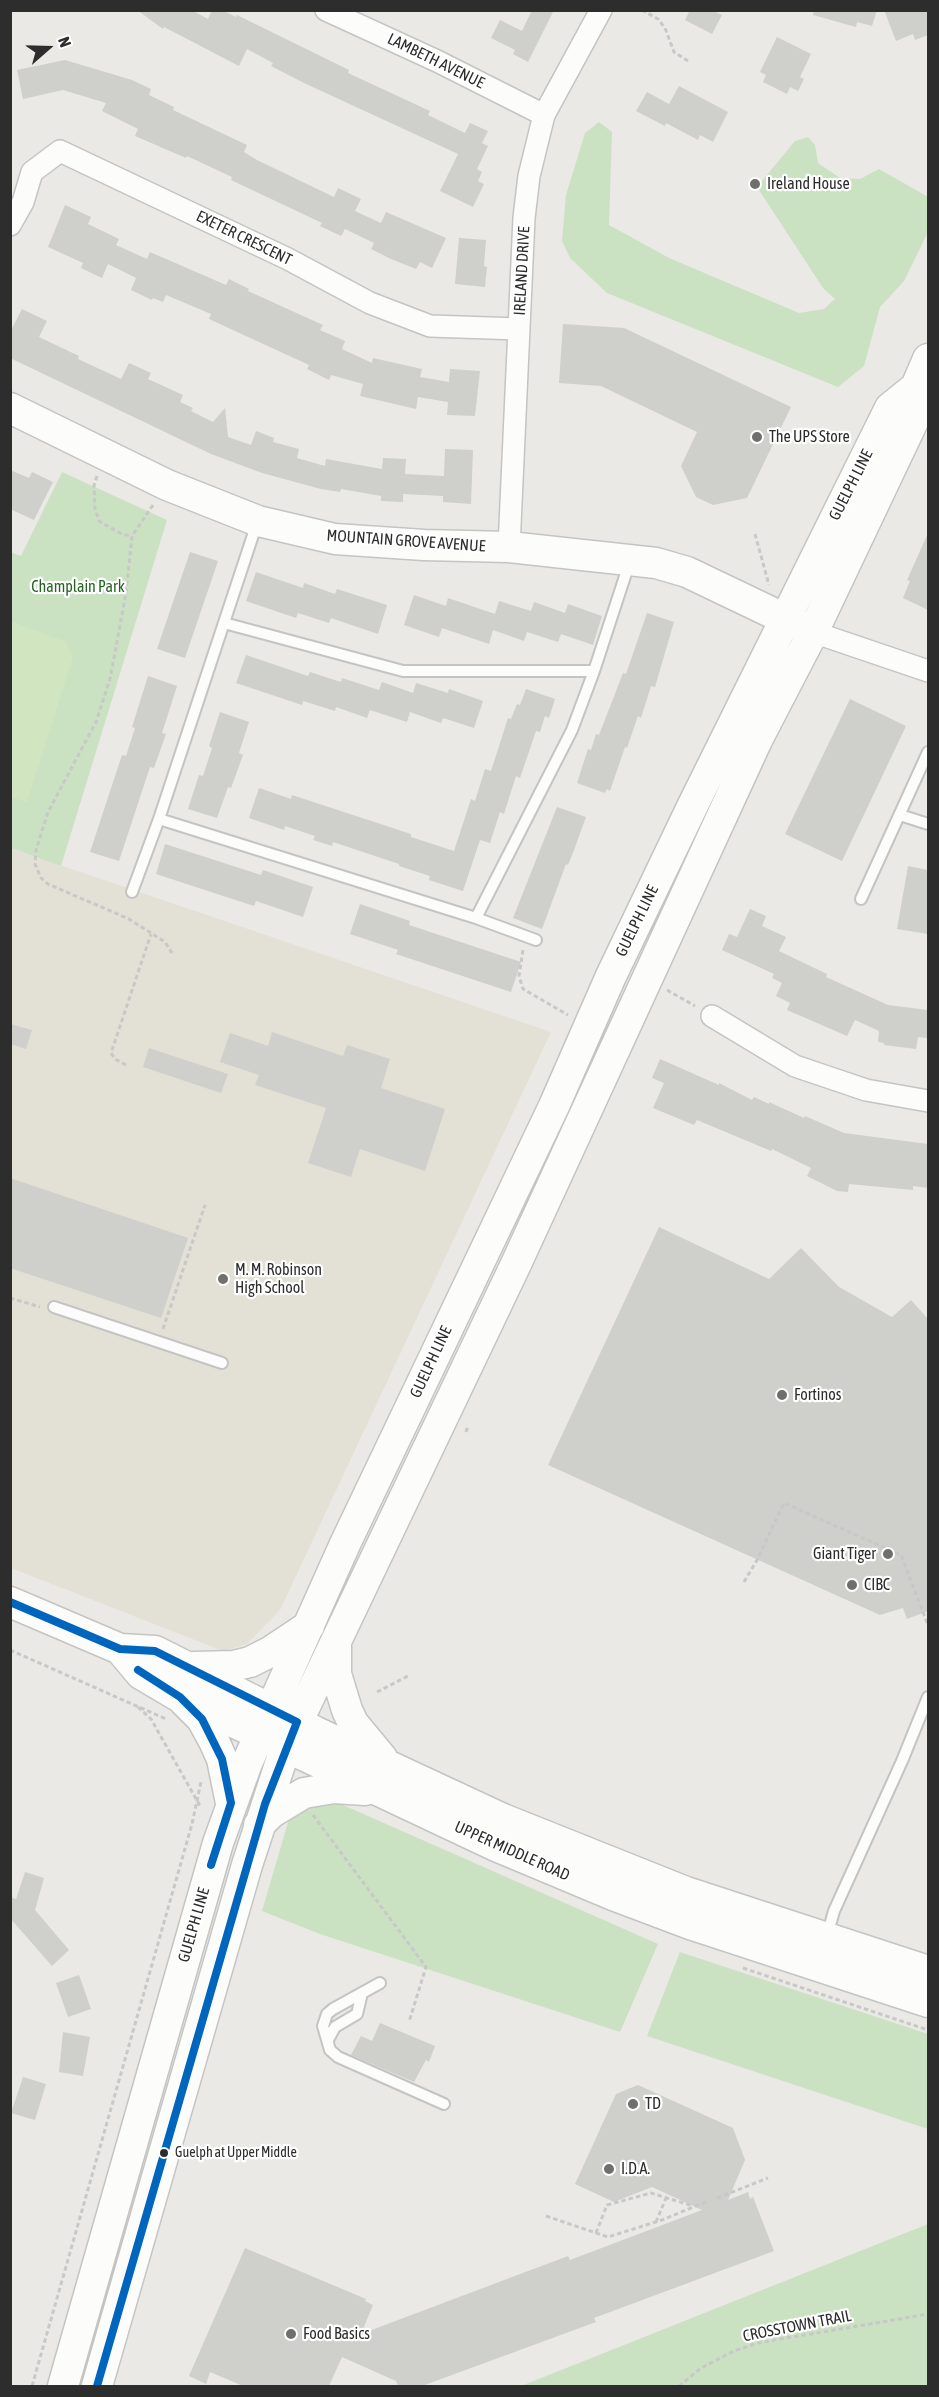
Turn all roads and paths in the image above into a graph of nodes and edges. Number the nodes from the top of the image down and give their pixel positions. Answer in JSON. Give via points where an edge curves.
{"nodes":[{"id":1,"x":601,"y":10,"type":"edge"},
{"id":2,"x":642,"y":10,"type":"edge"},
{"id":3,"x":338,"y":13,"type":"edge"},
{"id":4,"x":688,"y":61,"type":"dead end"},
{"id":5,"x":544,"y":115,"type":"junction"},
{"id":6,"x":10,"y":225,"type":"edge"},
{"id":7,"x":519,"y":329,"type":"junction"},
{"id":8,"x":928,"y":359,"type":"edge"},
{"id":9,"x":916,"y":387,"type":"junction"},
{"id":10,"x":10,"y":408,"type":"edge"},
{"id":11,"x":103,"y":454,"type":"junction"},
{"id":12,"x":167,"y":485,"type":"junction"},
{"id":13,"x":258,"y":521,"type":"junction"},
{"id":14,"x":755,"y":534,"type":"dead end"},
{"id":15,"x":132,"y":536,"type":"junction"},
{"id":16,"x":509,"y":547,"type":"junction"},
{"id":17,"x":631,"y":559,"type":"junction"},
{"id":18,"x":774,"y":613,"type":"junction"},
{"id":19,"x":224,"y":623,"type":"junction"},
{"id":20,"x":813,"y":632,"type":"junction"},
{"id":21,"x":594,"y":671,"type":"junction"},
{"id":22,"x":928,"y":671,"type":"edge"},
{"id":23,"x":928,"y":752,"type":"edge"},
{"id":24,"x":900,"y":815,"type":"junction"},
{"id":25,"x":159,"y":819,"type":"junction"},
{"id":26,"x":928,"y":824,"type":"edge"},
{"id":27,"x":132,"y":892,"type":"dead end"},
{"id":28,"x":861,"y":899,"type":"dead end"},
{"id":29,"x":477,"y":918,"type":"junction"},
{"id":30,"x":151,"y":934,"type":"junction"},
{"id":31,"x":530,"y":938,"type":"joint"},
{"id":32,"x":172,"y":953,"type":"dead end"},
{"id":33,"x":666,"y":989,"type":"dead end"},
{"id":34,"x":712,"y":1016,"type":"joint"},
{"id":35,"x":572,"y":1017,"type":"dead end"},
{"id":36,"x":574,"y":1058,"type":"junction"},
{"id":37,"x":126,"y":1065,"type":"dead end"},
{"id":38,"x":604,"y":1072,"type":"junction"},
{"id":39,"x":928,"y":1101,"type":"edge"},
{"id":40,"x":205,"y":1205,"type":"dead end"},
{"id":41,"x":10,"y":1298,"type":"edge"},
{"id":42,"x":54,"y":1307,"type":"joint"},
{"id":43,"x":158,"y":1342,"type":"junction"},
{"id":44,"x":222,"y":1363,"type":"dead end"},
{"id":45,"x":468,"y":1426,"type":"dead end"},
{"id":46,"x":466,"y":1432,"type":"dead end"},
{"id":47,"x":744,"y":1582,"type":"dead end"},
{"id":48,"x":10,"y":1602,"type":"edge"},
{"id":49,"x":928,"y":1625,"type":"edge"},
{"id":50,"x":309,"y":1626,"type":"junction"},
{"id":51,"x":335,"y":1644,"type":"junction"},
{"id":52,"x":120,"y":1649,"type":"junction"},
{"id":53,"x":10,"y":1650,"type":"edge"},
{"id":54,"x":186,"y":1666,"type":"junction"},
{"id":55,"x":410,"y":1675,"type":"dead end"},
{"id":56,"x":377,"y":1692,"type":"dead end"},
{"id":57,"x":928,"y":1696,"type":"edge"},
{"id":58,"x":135,"y":1704,"type":"junction"},
{"id":59,"x":177,"y":1709,"type":"junction"},
{"id":60,"x":279,"y":1728,"type":"junction"},
{"id":61,"x":204,"y":1772,"type":"dead end"},
{"id":62,"x":383,"y":1778,"type":"junction"},
{"id":63,"x":197,"y":1801,"type":"junction"},
{"id":64,"x":231,"y":1803,"type":"junction"},
{"id":65,"x":200,"y":1806,"type":"dead end"},
{"id":66,"x":309,"y":1809,"type":"dead end"},
{"id":67,"x":259,"y":1825,"type":"junction"},
{"id":68,"x":822,"y":1950,"type":"junction"},
{"id":69,"x":738,"y":1967,"type":"dead end"},
{"id":70,"x":928,"y":1971,"type":"edge"},
{"id":71,"x":381,"y":1983,"type":"dead end"},
{"id":72,"x":362,"y":1993,"type":"junction"},
{"id":73,"x":928,"y":2002,"type":"edge"},
{"id":74,"x":409,"y":2022,"type":"dead end"},
{"id":75,"x":928,"y":2030,"type":"edge"},
{"id":76,"x":328,"y":2040,"type":"junction"},
{"id":77,"x":444,"y":2104,"type":"dead end"},
{"id":78,"x":133,"y":2144,"type":"junction"},
{"id":79,"x":768,"y":2178,"type":"dead end"},
{"id":80,"x":717,"y":2198,"type":"dead end"},
{"id":81,"x":666,"y":2199,"type":"junction"},
{"id":82,"x":151,"y":2200,"type":"junction"},
{"id":83,"x":708,"y":2201,"type":"dead end"},
{"id":84,"x":693,"y":2206,"type":"junction"},
{"id":85,"x":546,"y":2216,"type":"dead end"},
{"id":86,"x":656,"y":2222,"type":"junction"},
{"id":87,"x":596,"y":2233,"type":"junction"},
{"id":88,"x":928,"y":2314,"type":"edge"},
{"id":89,"x":32,"y":2386,"type":"edge"},
{"id":90,"x":63,"y":2386,"type":"edge"},
{"id":91,"x":98,"y":2386,"type":"edge"},
{"id":92,"x":680,"y":2386,"type":"edge"}],
"edges":[{"from":1,"to":5,"type":"street","name":"IRELAND DRIVE"},
{"from":2,"to":4,"type":"path","via":[[658,19],[674,52]]},
{"from":3,"to":5,"type":"street","name":"LAMBETH AVENUE"},
{"from":5,"to":7,"type":"street","name":"IRELAND DRIVE","via":[[529,176],[524,218]]},
{"from":6,"to":7,"type":"street","name":"EXETER CRESCENT","via":[[23,202],[32,172],[60,151],[288,259],[370,303],[430,326]]},
{"from":7,"to":16,"type":"street","name":"IRELAND DRIVE"},
{"from":8,"to":9,"type":"main road","name":"GUELPH LINE"},
{"from":9,"to":18,"type":"main road","name":"GUELPH LINE","via":[[891,408]]},
{"from":9,"to":20,"type":"main road","name":"GUELPH LINE","via":[[916,415]]},
{"from":10,"to":11,"type":"main road","name":"MOUNTAIN GROVE AVENUE"},
{"from":11,"to":12,"type":"main road","name":"MOUNTAIN GROVE AVENUE"},
{"from":11,"to":15,"type":"path","via":[[94,485],[95,510],[100,522]]},
{"from":12,"to":13,"type":"main road","name":"MOUNTAIN GROVE AVENUE"},
{"from":12,"to":15,"type":"path"},
{"from":13,"to":16,"type":"main road","name":"MOUNTAIN GROVE AVENUE","via":[[335,539]]},
{"from":13,"to":19,"type":"lane"},
{"from":14,"to":18,"type":"path"},
{"from":15,"to":30,"type":"path","via":[[110,679],[96,722],[48,812],[35,864],[48,884],[129,918]]},
{"from":16,"to":17,"type":"main road","name":"MOUNTAIN GROVE AVENUE"},
{"from":17,"to":18,"type":"main road","name":"MOUNTAIN GROVE AVENUE","via":[[687,572]]},
{"from":17,"to":21,"type":"lane"},
{"from":18,"to":20,"type":"main road","name":"MOUNTAIN GROVE AVENUE"},
{"from":18,"to":36,"type":"main road","name":"GUELPH LINE"},
{"from":19,"to":21,"type":"lane","via":[[403,671]]},
{"from":19,"to":25,"type":"lane"},
{"from":20,"to":22,"type":"street"},
{"from":20,"to":38,"type":"main road","name":"GUELPH LINE","via":[[757,740]]},
{"from":21,"to":29,"type":"lane","via":[[572,730]]},
{"from":23,"to":24,"type":"lane"},
{"from":24,"to":26,"type":"lane"},
{"from":24,"to":28,"type":"lane"},
{"from":25,"to":27,"type":"lane"},
{"from":25,"to":29,"type":"lane"},
{"from":29,"to":31,"type":"lane"},
{"from":30,"to":32,"type":"path","via":[[165,942]]},
{"from":30,"to":37,"type":"path","via":[[111,1053]]},
{"from":31,"to":35,"type":"path","via":[[519,976],[523,989]]},
{"from":33,"to":34,"type":"path"},
{"from":34,"to":39,"type":"street","via":[[795,1066],[866,1090]]},
{"from":36,"to":38,"type":"main road"},
{"from":36,"to":50,"type":"main road","name":"GUELPH LINE"},
{"from":38,"to":51,"type":"main road","name":"GUELPH LINE"},
{"from":40,"to":43,"type":"path"},
{"from":41,"to":42,"type":"path","via":[[46,1309]]},
{"from":42,"to":43,"type":"lane"},
{"from":43,"to":44,"type":"lane"},
{"from":45,"to":46,"type":"path"},
{"from":47,"to":49,"type":"path","via":[[784,1503],[901,1555]]},
{"from":48,"to":52,"type":"main road","name":"UPPER MIDDLE ROAD"},
{"from":50,"to":54,"type":"main road","via":[[250,1662],[223,1667]]},
{"from":50,"to":60,"type":"main road","name":"GUELPH LINE"},
{"from":51,"to":60,"type":"main road","name":"GUELPH LINE"},
{"from":51,"to":62,"type":"main road","via":[[336,1674],[346,1710],[368,1744]]},
{"from":52,"to":54,"type":"main road","name":"UPPER MIDDLE ROAD","via":[[155,1651]]},
{"from":52,"to":59,"type":"main road","name":"UPPER MIDDLE ROAD"},
{"from":53,"to":58,"type":"path"},
{"from":54,"to":60,"type":"main road","name":"UPPER MIDDLE ROAD"},
{"from":55,"to":56,"type":"path"},
{"from":57,"to":68,"type":"lane","via":[[834,1911]]},
{"from":58,"to":59,"type":"path"},
{"from":58,"to":63,"type":"path","via":[[151,1719]]},
{"from":59,"to":60,"type":"main road","name":"UPPER MIDDLE ROAD"},
{"from":59,"to":64,"type":"main road","via":[[202,1719],[222,1759]]},
{"from":60,"to":62,"type":"main road","name":"UPPER MIDDLE ROAD"},
{"from":60,"to":64,"type":"main road","name":"GUELPH LINE"},
{"from":60,"to":67,"type":"main road","name":"GUELPH LINE"},
{"from":61,"to":63,"type":"path"},
{"from":62,"to":67,"type":"main road","via":[[312,1791],[289,1802]]},
{"from":62,"to":68,"type":"main road","name":"UPPER MIDDLE ROAD","via":[[503,1819]]},
{"from":63,"to":65,"type":"path"},
{"from":63,"to":89,"type":"path"},
{"from":64,"to":78,"type":"main road","name":"GUELPH LINE"},
{"from":66,"to":74,"type":"path","via":[[426,1967]]},
{"from":67,"to":82,"type":"main road","name":"GUELPH LINE"},
{"from":68,"to":70,"type":"main road","name":"UPPER MIDDLE ROAD"},
{"from":68,"to":73,"type":"main road","name":"UPPER MIDDLE ROAD"},
{"from":69,"to":75,"type":"path"},
{"from":71,"to":72,"type":"lane"},
{"from":72,"to":76,"type":"lane","via":[[357,2014],[335,2027]]},
{"from":72,"to":76,"type":"lane","via":[[327,2014],[323,2026]]},
{"from":76,"to":77,"type":"lane","via":[[330,2050],[338,2057]]},
{"from":78,"to":82,"type":"main road"},
{"from":78,"to":90,"type":"main road","name":"GUELPH LINE"},
{"from":79,"to":80,"type":"path"},
{"from":81,"to":84,"type":"path"},
{"from":81,"to":86,"type":"path"},
{"from":81,"to":87,"type":"path","via":[[651,2193],[607,2205]]},
{"from":82,"to":91,"type":"main road","name":"GUELPH LINE"},
{"from":83,"to":84,"type":"path"},
{"from":84,"to":86,"type":"path"},
{"from":85,"to":87,"type":"path"},
{"from":86,"to":87,"type":"path","via":[[608,2237]]},
{"from":88,"to":92,"type":"path","name":"CROSSTOWN TRAIL","via":[[758,2343],[701,2368]]}]}
